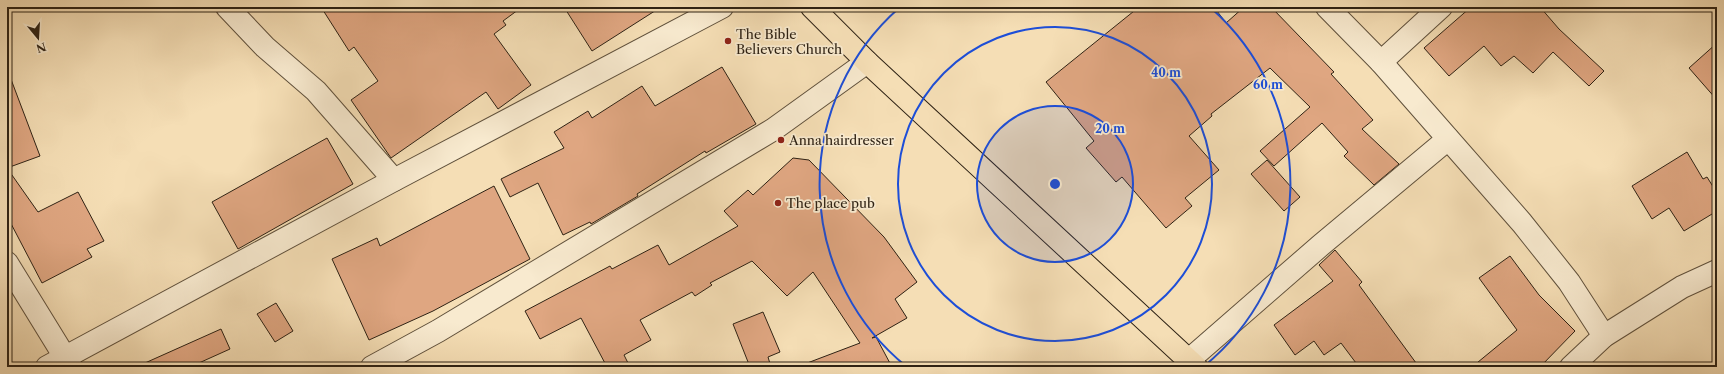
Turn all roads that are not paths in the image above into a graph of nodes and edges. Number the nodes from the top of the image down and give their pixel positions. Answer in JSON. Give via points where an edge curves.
{"nodes":[{"id":1,"x":227,"y":7,"type":"edge"},
{"id":2,"x":722,"y":7,"type":"edge"},
{"id":3,"x":812,"y":7,"type":"edge"},
{"id":4,"x":1327,"y":7,"type":"edge"},
{"id":5,"x":1441,"y":7,"type":"edge"},
{"id":6,"x":867,"y":62,"type":"junction"},
{"id":7,"x":1381,"y":62,"type":"junction"},
{"id":8,"x":1448,"y":139,"type":"junction"},
{"id":9,"x":394,"y":180,"type":"junction"},
{"id":10,"x":7,"y":263,"type":"edge"},
{"id":11,"x":1717,"y":271,"type":"edge"},
{"id":12,"x":1604,"y":336,"type":"junction"},
{"id":13,"x":1192,"y":363,"type":"edge"},
{"id":14,"x":61,"y":364,"type":"edge"},
{"id":15,"x":372,"y":367,"type":"edge"},
{"id":16,"x":1571,"y":367,"type":"edge"}],
"edges":[{"from":1,"to":9,"type":"street","via":[[265,47],[316,92]]},
{"from":2,"to":9,"type":"street"},
{"from":3,"to":6,"type":"highway"},
{"from":4,"to":7,"type":"street"},
{"from":5,"to":7,"type":"street"},
{"from":6,"to":13,"type":"highway"},
{"from":6,"to":15,"type":"street","via":[[774,129],[438,331]]},
{"from":7,"to":8,"type":"street"},
{"from":8,"to":12,"type":"street","via":[[1569,282]]},
{"from":8,"to":13,"type":"street","via":[[1321,245]]},
{"from":9,"to":14,"type":"street"},
{"from":10,"to":14,"type":"street"},
{"from":11,"to":12,"type":"street","via":[[1682,287]]},
{"from":12,"to":16,"type":"street"}]}
